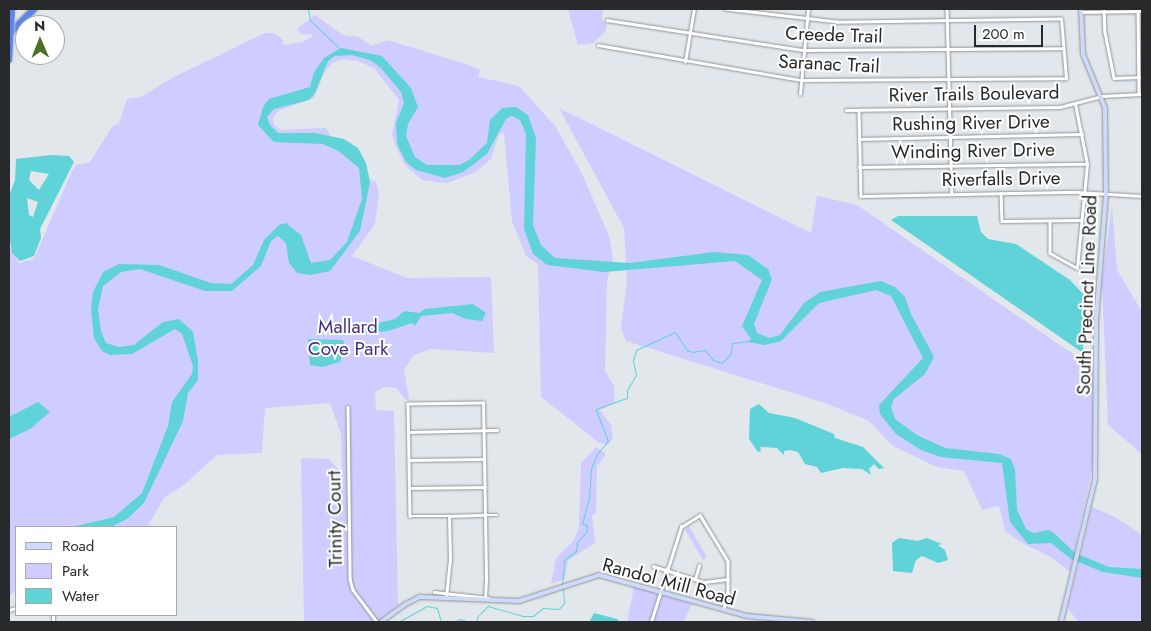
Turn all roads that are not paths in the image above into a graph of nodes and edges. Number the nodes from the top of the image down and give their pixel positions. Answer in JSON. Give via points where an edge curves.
{"nodes":[{"id":1,"x":12,"y":9,"type":"edge"},
{"id":2,"x":34,"y":9,"type":"edge"},
{"id":3,"x":694,"y":9,"type":"edge"},
{"id":4,"x":725,"y":9,"type":"edge"},
{"id":5,"x":808,"y":9,"type":"edge"},
{"id":6,"x":947,"y":9,"type":"edge"},
{"id":7,"x":1081,"y":10,"type":"edge"},
{"id":8,"x":1104,"y":10,"type":"edge"},
{"id":9,"x":1138,"y":10,"type":"edge"},
{"id":10,"x":1142,"y":11,"type":"edge"},
{"id":11,"x":607,"y":20,"type":"dead end"},
{"id":12,"x":807,"y":21,"type":"junction"},
{"id":13,"x":947,"y":21,"type":"junction"},
{"id":14,"x":690,"y":32,"type":"junction"},
{"id":15,"x":9,"y":34,"type":"edge"},
{"id":16,"x":598,"y":45,"type":"dead end"},
{"id":17,"x":1063,"y":48,"type":"junction"},
{"id":18,"x":804,"y":50,"type":"junction"},
{"id":19,"x":948,"y":50,"type":"junction"},
{"id":20,"x":9,"y":60,"type":"edge"},
{"id":21,"x":685,"y":62,"type":"junction"},
{"id":22,"x":1139,"y":77,"type":"junction"},
{"id":23,"x":801,"y":80,"type":"junction"},
{"id":24,"x":948,"y":80,"type":"junction"},
{"id":25,"x":800,"y":94,"type":"dead end"},
{"id":26,"x":1141,"y":94,"type":"edge"},
{"id":27,"x":1102,"y":96,"type":"junction"},
{"id":28,"x":1075,"y":104,"type":"junction"},
{"id":29,"x":949,"y":109,"type":"junction"},
{"id":30,"x":846,"y":110,"type":"dead end"},
{"id":31,"x":859,"y":110,"type":"junction"},
{"id":32,"x":1082,"y":134,"type":"junction"},
{"id":33,"x":949,"y":138,"type":"junction"},
{"id":34,"x":860,"y":139,"type":"junction"},
{"id":35,"x":1087,"y":164,"type":"junction"},
{"id":36,"x":952,"y":166,"type":"junction"},
{"id":37,"x":859,"y":167,"type":"junction"},
{"id":38,"x":1084,"y":192,"type":"junction"},
{"id":39,"x":1001,"y":193,"type":"junction"},
{"id":40,"x":952,"y":194,"type":"junction"},
{"id":41,"x":1106,"y":194,"type":"junction"},
{"id":42,"x":1142,"y":196,"type":"edge"},
{"id":43,"x":1081,"y":220,"type":"junction"},
{"id":44,"x":1050,"y":221,"type":"junction"},
{"id":45,"x":348,"y":407,"type":"dead end"},
{"id":46,"x":484,"y":430,"type":"junction"},
{"id":47,"x":497,"y":430,"type":"dead end"},
{"id":48,"x":409,"y":432,"type":"junction"},
{"id":49,"x":484,"y":459,"type":"junction"},
{"id":50,"x":409,"y":460,"type":"junction"},
{"id":51,"x":485,"y":487,"type":"junction"},
{"id":52,"x":410,"y":488,"type":"junction"},
{"id":53,"x":485,"y":515,"type":"junction"},
{"id":54,"x":497,"y":515,"type":"dead end"},
{"id":55,"x":449,"y":516,"type":"junction"},
{"id":56,"x":479,"y":545,"type":"dead end"},
{"id":57,"x":486,"y":545,"type":"junction"},
{"id":58,"x":653,"y":566,"type":"dead end"},
{"id":59,"x":700,"y":566,"type":"dead end"},
{"id":60,"x":667,"y":571,"type":"junction"},
{"id":61,"x":486,"y":577,"type":"junction"},
{"id":62,"x":480,"y":578,"type":"dead end"},
{"id":63,"x":695,"y":579,"type":"junction"},
{"id":64,"x":728,"y":579,"type":"junction"},
{"id":65,"x":434,"y":592,"type":"dead end"},
{"id":66,"x":661,"y":592,"type":"junction"},
{"id":67,"x":446,"y":595,"type":"junction"},
{"id":68,"x":489,"y":598,"type":"dead end"},
{"id":69,"x":485,"y":599,"type":"junction"},
{"id":70,"x":724,"y":610,"type":"junction"},
{"id":71,"x":377,"y":622,"type":"edge"},
{"id":72,"x":381,"y":622,"type":"edge"},
{"id":73,"x":651,"y":622,"type":"edge"},
{"id":74,"x":813,"y":622,"type":"edge"},
{"id":75,"x":1062,"y":622,"type":"edge"}],
"edges":[{"from":1,"to":20,"type":"highway","bridge":true},
{"from":2,"to":15,"type":"highway"},
{"from":3,"to":14,"type":"street"},
{"from":4,"to":12,"type":"street"},
{"from":5,"to":12,"type":"street"},
{"from":6,"to":13,"type":"street"},
{"from":7,"to":8,"type":"street"},
{"from":7,"to":27,"type":"main road","name":"South Precinct Line Road","via":[[1083,54]]},
{"from":8,"to":9,"type":"street"},
{"from":8,"to":22,"type":"street","via":[[1114,78]]},
{"from":9,"to":10,"type":"street"},
{"from":9,"to":22,"type":"street"},
{"from":11,"to":14,"type":"street","name":"Creede Trail"},
{"from":12,"to":13,"type":"street"},
{"from":12,"to":18,"type":"street"},
{"from":13,"to":17,"type":"street","via":[[1060,19]]},
{"from":13,"to":19,"type":"street"},
{"from":14,"to":18,"type":"street","name":"Creede Trail"},
{"from":14,"to":21,"type":"street"},
{"from":16,"to":21,"type":"street","name":"Saranac Trail"},
{"from":17,"to":19,"type":"street","name":"Creede Trail"},
{"from":17,"to":24,"type":"street","name":"Saranac Trail","via":[[1066,78]]},
{"from":18,"to":19,"type":"street","name":"Creede Trail"},
{"from":18,"to":23,"type":"street"},
{"from":19,"to":24,"type":"street"},
{"from":21,"to":23,"type":"street","name":"Saranac Trail"},
{"from":22,"to":26,"type":"street"},
{"from":23,"to":24,"type":"street","name":"Saranac Trail"},
{"from":23,"to":25,"type":"street"},
{"from":24,"to":29,"type":"street"},
{"from":26,"to":27,"type":"street","name":"River Trails Boulevard"},
{"from":27,"to":28,"type":"street","name":"River Trails Boulevard"},
{"from":27,"to":41,"type":"main road","name":"South Precinct Line Road","via":[[1106,118]]},
{"from":28,"to":29,"type":"street","name":"River Trails Boulevard"},
{"from":28,"to":32,"type":"street"},
{"from":29,"to":31,"type":"street","name":"River Trails Boulevard"},
{"from":29,"to":33,"type":"street"},
{"from":30,"to":31,"type":"street","name":"River Trails Boulevard"},
{"from":31,"to":34,"type":"street"},
{"from":32,"to":33,"type":"street","name":"Rushing River Drive"},
{"from":32,"to":35,"type":"street"},
{"from":33,"to":34,"type":"street","name":"Rushing River Drive"},
{"from":33,"to":36,"type":"street"},
{"from":34,"to":37,"type":"street"},
{"from":35,"to":36,"type":"street","name":"Winding River Drive"},
{"from":35,"to":38,"type":"street"},
{"from":36,"to":37,"type":"street","name":"Winding River Drive"},
{"from":36,"to":40,"type":"street"},
{"from":37,"to":40,"type":"street","name":"Riverfalls Drive","via":[[861,196]]},
{"from":38,"to":39,"type":"street","name":"Riverfalls Drive"},
{"from":38,"to":41,"type":"street","name":"Riverfalls Drive"},
{"from":38,"to":43,"type":"street"},
{"from":39,"to":40,"type":"street","name":"Riverfalls Drive"},
{"from":39,"to":44,"type":"street","via":[[1002,221]]},
{"from":41,"to":42,"type":"street","name":"Riverfalls Drive"},
{"from":41,"to":75,"type":"main road","name":"South Precinct Line Road","via":[[1096,321],[1096,474]]},
{"from":43,"to":44,"type":"street"},
{"from":43,"to":44,"type":"street","via":[[1076,268],[1050,253]]},
{"from":45,"to":71,"type":"street","name":"Trinity Court","via":[[351,585]]},
{"from":46,"to":47,"type":"street"},
{"from":46,"to":48,"type":"street"},
{"from":46,"to":48,"type":"street","via":[[483,402],[408,404]]},
{"from":46,"to":49,"type":"street"},
{"from":48,"to":50,"type":"street"},
{"from":49,"to":50,"type":"street"},
{"from":49,"to":51,"type":"street"},
{"from":50,"to":52,"type":"street"},
{"from":51,"to":52,"type":"street"},
{"from":51,"to":53,"type":"street"},
{"from":52,"to":55,"type":"street","via":[[410,516]]},
{"from":53,"to":54,"type":"street"},
{"from":53,"to":55,"type":"street"},
{"from":53,"to":57,"type":"street"},
{"from":55,"to":67,"type":"street","via":[[450,560]]},
{"from":56,"to":57,"type":"street"},
{"from":57,"to":61,"type":"street"},
{"from":58,"to":60,"type":"street"},
{"from":59,"to":63,"type":"street"},
{"from":60,"to":63,"type":"street"},
{"from":60,"to":64,"type":"street","via":[[681,528],[700,515],[727,558]]},
{"from":60,"to":66,"type":"street"},
{"from":61,"to":62,"type":"street"},
{"from":61,"to":69,"type":"street"},
{"from":63,"to":64,"type":"street","via":[[708,582]]},
{"from":64,"to":70,"type":"street"},
{"from":65,"to":67,"type":"street","name":"Randol Mill Road"},
{"from":66,"to":69,"type":"main road","name":"Randol Mill Road","via":[[605,575],[591,575],[555,591],[519,601]]},
{"from":66,"to":70,"type":"main road","name":"Randol Mill Road"},
{"from":66,"to":73,"type":"street"},
{"from":67,"to":69,"type":"main road","name":"Randol Mill Road"},
{"from":67,"to":72,"type":"main road","name":"Randol Mill Road","via":[[416,598]]},
{"from":68,"to":69,"type":"street","name":"Randol Mill Road"},
{"from":70,"to":74,"type":"main road","name":"Randol Mill Road","via":[[747,616]]}]}
